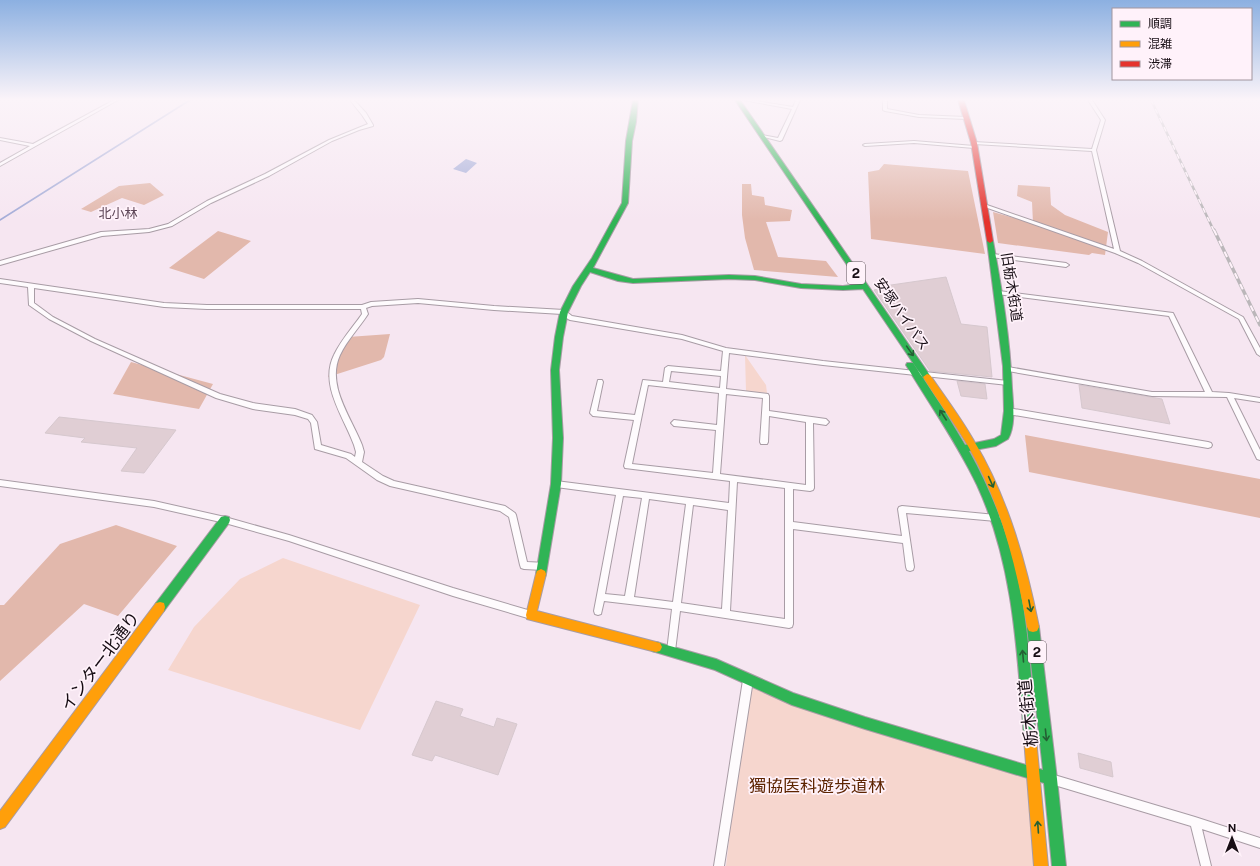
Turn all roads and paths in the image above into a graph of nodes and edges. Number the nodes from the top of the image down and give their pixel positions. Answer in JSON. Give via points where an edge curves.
{"nodes":[{"id":1,"x":7,"y":140,"type":"edge"},
{"id":2,"x":44,"y":140,"type":"edge"},
{"id":3,"x":332,"y":140,"type":"edge"},
{"id":4,"x":629,"y":140,"type":"edge"},
{"id":5,"x":758,"y":140,"type":"edge"},
{"id":6,"x":765,"y":140,"type":"edge"},
{"id":7,"x":973,"y":140,"type":"edge"},
{"id":8,"x":1097,"y":140,"type":"edge"},
{"id":9,"x":865,"y":144,"type":"dead end"},
{"id":10,"x":974,"y":145,"type":"junction"},
{"id":11,"x":34,"y":146,"type":"junction"},
{"id":12,"x":1094,"y":150,"type":"junction"},
{"id":13,"x":0,"y":165,"type":"edge"},
{"id":14,"x":985,"y":206,"type":"junction"},
{"id":15,"x":1117,"y":252,"type":"junction"},
{"id":16,"x":993,"y":256,"type":"junction"},
{"id":17,"x":0,"y":263,"type":"edge"},
{"id":18,"x":1066,"y":265,"type":"dead end"},
{"id":19,"x":589,"y":270,"type":"junction"},
{"id":20,"x":0,"y":281,"type":"edge"},
{"id":21,"x":30,"y":286,"type":"junction"},
{"id":22,"x":861,"y":287,"type":"junction"},
{"id":23,"x":999,"y":293,"type":"junction"},
{"id":24,"x":363,"y":307,"type":"junction"},
{"id":25,"x":564,"y":312,"type":"junction"},
{"id":26,"x":726,"y":350,"type":"junction"},
{"id":27,"x":1260,"y":354,"type":"edge"},
{"id":28,"x":1008,"y":369,"type":"junction"},
{"id":29,"x":920,"y":373,"type":"junction"},
{"id":30,"x":724,"y":374,"type":"junction"},
{"id":31,"x":600,"y":382,"type":"dead end"},
{"id":32,"x":1008,"y":383,"type":"junction"},
{"id":33,"x":666,"y":384,"type":"junction"},
{"id":34,"x":723,"y":392,"type":"junction"},
{"id":35,"x":1209,"y":394,"type":"junction"},
{"id":36,"x":1229,"y":395,"type":"junction"},
{"id":37,"x":1260,"y":400,"type":"edge"},
{"id":38,"x":1008,"y":411,"type":"junction"},
{"id":39,"x":766,"y":414,"type":"junction"},
{"id":40,"x":638,"y":418,"type":"junction"},
{"id":41,"x":809,"y":419,"type":"junction"},
{"id":42,"x":826,"y":422,"type":"dead end"},
{"id":43,"x":674,"y":423,"type":"dead end"},
{"id":44,"x":720,"y":428,"type":"junction"},
{"id":45,"x":764,"y":442,"type":"dead end"},
{"id":46,"x":1208,"y":445,"type":"dead end"},
{"id":47,"x":974,"y":447,"type":"junction"},
{"id":48,"x":964,"y":449,"type":"junction"},
{"id":49,"x":1260,"y":457,"type":"edge"},
{"id":50,"x":358,"y":462,"type":"junction"},
{"id":51,"x":716,"y":476,"type":"junction"},
{"id":52,"x":734,"y":478,"type":"junction"},
{"id":53,"x":0,"y":484,"type":"edge"},
{"id":54,"x":556,"y":484,"type":"junction"},
{"id":55,"x":789,"y":485,"type":"junction"},
{"id":56,"x":620,"y":492,"type":"junction"},
{"id":57,"x":646,"y":495,"type":"junction"},
{"id":58,"x":690,"y":501,"type":"junction"},
{"id":59,"x":732,"y":507,"type":"junction"},
{"id":60,"x":996,"y":518,"type":"junction"},
{"id":61,"x":225,"y":520,"type":"junction"},
{"id":62,"x":789,"y":525,"type":"junction"},
{"id":63,"x":906,"y":540,"type":"junction"},
{"id":64,"x":543,"y":566,"type":"junction"},
{"id":65,"x":910,"y":567,"type":"dead end"},
{"id":66,"x":600,"y":597,"type":"junction"},
{"id":67,"x":628,"y":600,"type":"junction"},
{"id":68,"x":676,"y":606,"type":"junction"},
{"id":69,"x":598,"y":611,"type":"dead end"},
{"id":70,"x":726,"y":614,"type":"junction"},
{"id":71,"x":531,"y":615,"type":"junction"},
{"id":72,"x":671,"y":651,"type":"junction"},
{"id":73,"x":748,"y":680,"type":"junction"},
{"id":74,"x":1034,"y":774,"type":"junction"},
{"id":75,"x":1051,"y":779,"type":"junction"},
{"id":76,"x":0,"y":822,"type":"edge"},
{"id":77,"x":1195,"y":822,"type":"junction"},
{"id":78,"x":1056,"y":838,"type":"junction"},
{"id":79,"x":1260,"y":843,"type":"edge"},
{"id":80,"x":719,"y":866,"type":"edge"},
{"id":81,"x":1041,"y":866,"type":"edge"},
{"id":82,"x":1059,"y":866,"type":"edge"},
{"id":83,"x":1066,"y":866,"type":"edge"},
{"id":84,"x":1206,"y":866,"type":"edge"}],
"edges":[{"from":1,"to":11,"type":"street"},
{"from":2,"to":11,"type":"street"},
{"from":3,"to":17,"type":"street","via":[[171,224],[157,229],[106,233]]},
{"from":4,"to":19,"type":"street","via":[[627,196]]},
{"from":5,"to":22,"type":"street","name":"安塚バイパス","number":"2"},
{"from":6,"to":22,"type":"street","name":"安塚バイパス","number":"2"},
{"from":7,"to":10,"type":"street","name":"旧栃木街道"},
{"from":8,"to":12,"type":"street"},
{"from":9,"to":10,"type":"street","via":[[914,142]]},
{"from":10,"to":12,"type":"street"},
{"from":10,"to":14,"type":"street","name":"旧栃木街道"},
{"from":11,"to":13,"type":"street"},
{"from":12,"to":15,"type":"street"},
{"from":14,"to":15,"type":"street"},
{"from":14,"to":16,"type":"street","name":"旧栃木街道"},
{"from":15,"to":27,"type":"street","via":[[1241,318]]},
{"from":16,"to":18,"type":"street"},
{"from":16,"to":23,"type":"street","name":"旧栃木街道"},
{"from":19,"to":22,"type":"street","via":[[633,281],[743,277],[801,286]]},
{"from":19,"to":25,"type":"street","via":[[577,286]]},
{"from":20,"to":21,"type":"street"},
{"from":21,"to":24,"type":"street","via":[[164,305]]},
{"from":21,"to":50,"type":"street","via":[[31,304],[51,318],[218,396],[310,417],[314,422],[318,447],[348,456]]},
{"from":22,"to":29,"type":"street","name":"安塚バイパス","number":"2"},
{"from":23,"to":28,"type":"street","name":"旧栃木街道"},
{"from":23,"to":35,"type":"street","via":[[1171,314]]},
{"from":24,"to":25,"type":"street","via":[[371,304],[418,301]]},
{"from":24,"to":50,"type":"street","via":[[365,314],[337,355],[332,370],[332,382],[360,452]]},
{"from":25,"to":26,"type":"street","via":[[570,318],[682,337]]},
{"from":25,"to":54,"type":"street","via":[[555,370],[558,438]]},
{"from":26,"to":29,"type":"street"},
{"from":26,"to":30,"type":"street"},
{"from":28,"to":32,"type":"street","name":"旧栃木街道"},
{"from":28,"to":35,"type":"street","via":[[1152,394]]},
{"from":29,"to":32,"type":"street"},
{"from":29,"to":47,"type":"street","name":"安塚バイパス","number":"2"},
{"from":48,"to":29,"type":"street","name":"安塚バイパス","number":"2","one_way":true},
{"from":30,"to":33,"type":"street","via":[[668,368]]},
{"from":30,"to":34,"type":"street"},
{"from":31,"to":40,"type":"street","via":[[593,413]]},
{"from":32,"to":38,"type":"street","name":"旧栃木街道"},
{"from":33,"to":34,"type":"street"},
{"from":33,"to":40,"type":"street","via":[[645,382]]},
{"from":34,"to":39,"type":"street","via":[[766,396]]},
{"from":34,"to":44,"type":"street"},
{"from":35,"to":36,"type":"street"},
{"from":36,"to":37,"type":"street"},
{"from":36,"to":49,"type":"street"},
{"from":38,"to":46,"type":"street"},
{"from":38,"to":47,"type":"street","name":"旧栃木街道","via":[[1006,437]]},
{"from":39,"to":41,"type":"street"},
{"from":39,"to":45,"type":"street"},
{"from":40,"to":51,"type":"street","via":[[628,466]]},
{"from":41,"to":42,"type":"street"},
{"from":41,"to":55,"type":"street","via":[[810,488]]},
{"from":43,"to":44,"type":"street"},
{"from":44,"to":51,"type":"street"},
{"from":47,"to":48,"type":"street","name":"旧栃木街道"},
{"from":47,"to":75,"type":"street","name":"栃木街道","number":"2","one_way":true,"via":[[1006,518],[1030,605]]},
{"from":48,"to":60,"type":"street","name":"栃木街道","number":"2"},
{"from":50,"to":64,"type":"street","via":[[392,484],[502,508],[512,515],[524,565]]},
{"from":51,"to":52,"type":"street"},
{"from":52,"to":55,"type":"street"},
{"from":52,"to":59,"type":"street"},
{"from":53,"to":61,"type":"street","via":[[154,504]]},
{"from":54,"to":56,"type":"street"},
{"from":54,"to":64,"type":"street"},
{"from":55,"to":62,"type":"street"},
{"from":56,"to":57,"type":"street"},
{"from":56,"to":66,"type":"street"},
{"from":57,"to":58,"type":"street"},
{"from":57,"to":67,"type":"street"},
{"from":58,"to":59,"type":"street"},
{"from":58,"to":68,"type":"street"},
{"from":59,"to":70,"type":"street"},
{"from":60,"to":63,"type":"street","via":[[902,509]]},
{"from":74,"to":60,"type":"street","name":"栃木街道","number":"2","one_way":true,"via":[[1021,625],[1006,548]]},
{"from":61,"to":71,"type":"street"},
{"from":61,"to":76,"type":"street","name":"インター北通り"},
{"from":62,"to":63,"type":"street"},
{"from":62,"to":70,"type":"street","via":[[789,624]]},
{"from":63,"to":65,"type":"street"},
{"from":64,"to":71,"type":"street"},
{"from":66,"to":67,"type":"street"},
{"from":66,"to":69,"type":"street"},
{"from":67,"to":68,"type":"street"},
{"from":68,"to":70,"type":"street"},
{"from":68,"to":72,"type":"street"},
{"from":71,"to":72,"type":"street"},
{"from":72,"to":73,"type":"street","via":[[716,665]]},
{"from":73,"to":74,"type":"street","via":[[850,718]]},
{"from":73,"to":80,"type":"street"},
{"from":74,"to":75,"type":"street"},
{"from":81,"to":74,"type":"street","name":"栃木街道","number":"2","one_way":true},
{"from":75,"to":77,"type":"street"},
{"from":75,"to":78,"type":"street","name":"栃木街道","number":"2"},
{"from":77,"to":79,"type":"street"},
{"from":77,"to":84,"type":"street"},
{"from":78,"to":82,"type":"street","name":"栃木街道","number":"2"},
{"from":78,"to":83,"type":"street"}]}
